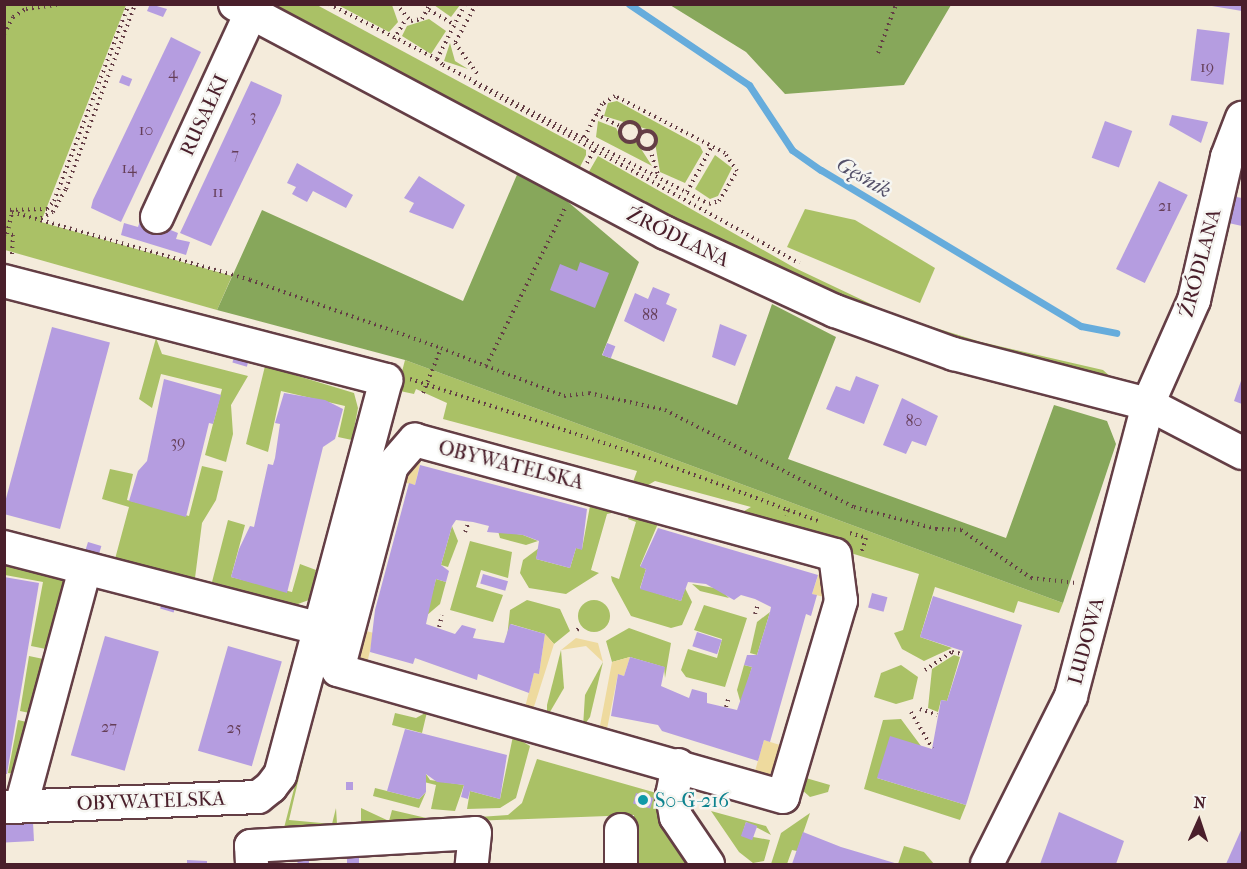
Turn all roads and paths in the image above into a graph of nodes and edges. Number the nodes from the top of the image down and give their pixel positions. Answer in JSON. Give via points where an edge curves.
{"nodes":[{"id":1,"x":62,"y":4,"type":"edge"},
{"id":2,"x":129,"y":4,"type":"edge"},
{"id":3,"x":135,"y":4,"type":"edge"},
{"id":4,"x":357,"y":4,"type":"edge"},
{"id":5,"x":363,"y":4,"type":"edge"},
{"id":6,"x":396,"y":4,"type":"edge"},
{"id":7,"x":430,"y":4,"type":"edge"},
{"id":8,"x":465,"y":4,"type":"edge"},
{"id":9,"x":476,"y":4,"type":"edge"},
{"id":10,"x":896,"y":4,"type":"edge"},
{"id":11,"x":330,"y":5,"type":"edge"},
{"id":12,"x":243,"y":9,"type":"edge"},
{"id":13,"x":429,"y":10,"type":"junction"},
{"id":14,"x":406,"y":20,"type":"junction"},
{"id":15,"x":455,"y":24,"type":"junction"},
{"id":16,"x":4,"y":34,"type":"edge"},
{"id":17,"x":394,"y":39,"type":"junction"},
{"id":18,"x":878,"y":53,"type":"dead end"},
{"id":19,"x":437,"y":59,"type":"junction"},
{"id":20,"x":478,"y":75,"type":"dead end"},
{"id":21,"x":474,"y":83,"type":"dead end"},
{"id":22,"x":596,"y":114,"type":"junction"},
{"id":23,"x":1242,"y":118,"type":"edge"},
{"id":24,"x":621,"y":127,"type":"junction"},
{"id":25,"x":638,"y":137,"type":"junction"},
{"id":26,"x":584,"y":138,"type":"junction"},
{"id":27,"x":712,"y":146,"type":"junction"},
{"id":28,"x":650,"y":149,"type":"junction"},
{"id":29,"x":658,"y":177,"type":"junction"},
{"id":30,"x":687,"y":192,"type":"junction"},
{"id":31,"x":4,"y":210,"type":"edge"},
{"id":32,"x":12,"y":212,"type":"junction"},
{"id":33,"x":157,"y":217,"type":"dead end"},
{"id":34,"x":40,"y":219,"type":"junction"},
{"id":35,"x":559,"y":220,"type":"dead end"},
{"id":36,"x":9,"y":249,"type":"dead end"},
{"id":37,"x":802,"y":265,"type":"dead end"},
{"id":38,"x":4,"y":281,"type":"edge"},
{"id":39,"x":441,"y":348,"type":"junction"},
{"id":40,"x":486,"y":366,"type":"junction"},
{"id":41,"x":386,"y":380,"type":"junction"},
{"id":42,"x":425,"y":383,"type":"junction"},
{"id":43,"x":423,"y":393,"type":"dead end"},
{"id":44,"x":1148,"y":405,"type":"junction"},
{"id":45,"x":1242,"y":453,"type":"edge"},
{"id":46,"x":468,"y":524,"type":"dead end"},
{"id":47,"x":465,"y":532,"type":"dead end"},
{"id":48,"x":779,"y":537,"type":"junction"},
{"id":49,"x":4,"y":547,"type":"edge"},
{"id":50,"x":85,"y":568,"type":"junction"},
{"id":51,"x":1082,"y":585,"type":"dead end"},
{"id":52,"x":758,"y":604,"type":"dead end"},
{"id":53,"x":755,"y":614,"type":"dead end"},
{"id":54,"x":442,"y":615,"type":"dead end"},
{"id":55,"x":439,"y":627,"type":"dead end"},
{"id":56,"x":321,"y":629,"type":"junction"},
{"id":57,"x":962,"y":654,"type":"dead end"},
{"id":58,"x":925,"y":670,"type":"dead end"},
{"id":59,"x":729,"y":696,"type":"dead end"},
{"id":60,"x":726,"y":707,"type":"dead end"},
{"id":61,"x":920,"y":709,"type":"dead end"},
{"id":62,"x":910,"y":712,"type":"dead end"},
{"id":63,"x":937,"y":715,"type":"dead end"},
{"id":64,"x":932,"y":748,"type":"dead end"},
{"id":65,"x":678,"y":765,"type":"junction"},
{"id":66,"x":13,"y":807,"type":"edge"},
{"id":67,"x":621,"y":830,"type":"dead end"},
{"id":68,"x":252,"y":864,"type":"edge"},
{"id":69,"x":472,"y":864,"type":"edge"},
{"id":70,"x":621,"y":864,"type":"edge"},
{"id":71,"x":708,"y":864,"type":"edge"},
{"id":72,"x":987,"y":864,"type":"edge"}],
"edges":[{"from":1,"to":16,"type":"path","via":[[26,9],[13,17]]},
{"from":2,"to":32,"type":"path","via":[[54,201],[47,209],[16,207]]},
{"from":3,"to":34,"type":"path","via":[[66,189],[53,212]]},
{"from":4,"to":5,"type":"path"},
{"from":6,"to":14,"type":"path"},
{"from":7,"to":13,"type":"path"},
{"from":8,"to":15,"type":"path"},
{"from":9,"to":20,"type":"path","via":[[455,43]]},
{"from":10,"to":18,"type":"path"},
{"from":11,"to":17,"type":"path"},
{"from":12,"to":33,"type":"street","name":"RUSAŁKI"},
{"from":12,"to":44,"type":"street","name":"ŹRÓDLANA","via":[[666,234],[835,310],[954,354]]},
{"from":13,"to":14,"type":"path","via":[[422,19]]},
{"from":13,"to":15,"type":"path"},
{"from":14,"to":17,"type":"path"},
{"from":15,"to":19,"type":"path"},
{"from":17,"to":19,"type":"path"},
{"from":19,"to":26,"type":"path"},
{"from":21,"to":37,"type":"path"},
{"from":22,"to":24,"type":"path"},
{"from":22,"to":26,"type":"path"},
{"from":22,"to":27,"type":"path","via":[[607,98],[615,96]]},
{"from":23,"to":44,"type":"street","name":"ŹRÓDLANA","via":[[1227,157],[1194,300]]},
{"from":24,"to":25,"type":"path","via":[[624,140]]},
{"from":24,"to":25,"type":"path","via":[[635,123]]},
{"from":25,"to":28,"type":"path","via":[[641,147]]},
{"from":25,"to":28,"type":"path","via":[[653,134]]},
{"from":26,"to":29,"type":"path"},
{"from":27,"to":30,"type":"path"},
{"from":27,"to":30,"type":"path","via":[[725,153],[736,171],[725,193],[710,204]]},
{"from":28,"to":29,"type":"path"},
{"from":29,"to":30,"type":"path"},
{"from":31,"to":32,"type":"path"},
{"from":32,"to":34,"type":"path"},
{"from":32,"to":36,"type":"path"},
{"from":34,"to":39,"type":"path","via":[[256,281]]},
{"from":35,"to":40,"type":"path"},
{"from":38,"to":41,"type":"street"},
{"from":39,"to":40,"type":"path"},
{"from":39,"to":42,"type":"path"},
{"from":40,"to":51,"type":"path","via":[[564,396],[589,393],[666,410],[846,504],[936,530],[961,530],[1032,578]]},
{"from":41,"to":42,"type":"path","via":[[388,372]]},
{"from":41,"to":56,"type":"street","name":"OBYWATELSKA"},
{"from":42,"to":43,"type":"path"},
{"from":42,"to":48,"type":"path","via":[[788,510]]},
{"from":44,"to":45,"type":"street","name":"ŹRÓDLANA"},
{"from":44,"to":72,"type":"street","name":"LUDOWA","via":[[1071,696]]},
{"from":46,"to":47,"type":"path"},
{"from":48,"to":65,"type":"street","name":"OBYWATELSKA","via":[[835,555],[841,601],[783,797]]},
{"from":48,"to":65,"type":"street","name":"OBYWATELSKA","via":[[415,440],[392,466],[338,670]]},
{"from":49,"to":50,"type":"street"},
{"from":50,"to":56,"type":"street"},
{"from":50,"to":66,"type":"street"},
{"from":52,"to":53,"type":"path"},
{"from":54,"to":55,"type":"path"},
{"from":56,"to":66,"type":"street","name":"OBYWATELSKA","via":[[280,775],[258,797]]},
{"from":57,"to":58,"type":"path","via":[[952,652]]},
{"from":59,"to":60,"type":"path"},
{"from":61,"to":63,"type":"path"},
{"from":62,"to":64,"type":"path"},
{"from":65,"to":71,"type":"street","via":[[672,795],[676,817]]},
{"from":67,"to":70,"type":"street"},
{"from":68,"to":69,"type":"street","via":[[251,846],[475,833]]}]}
